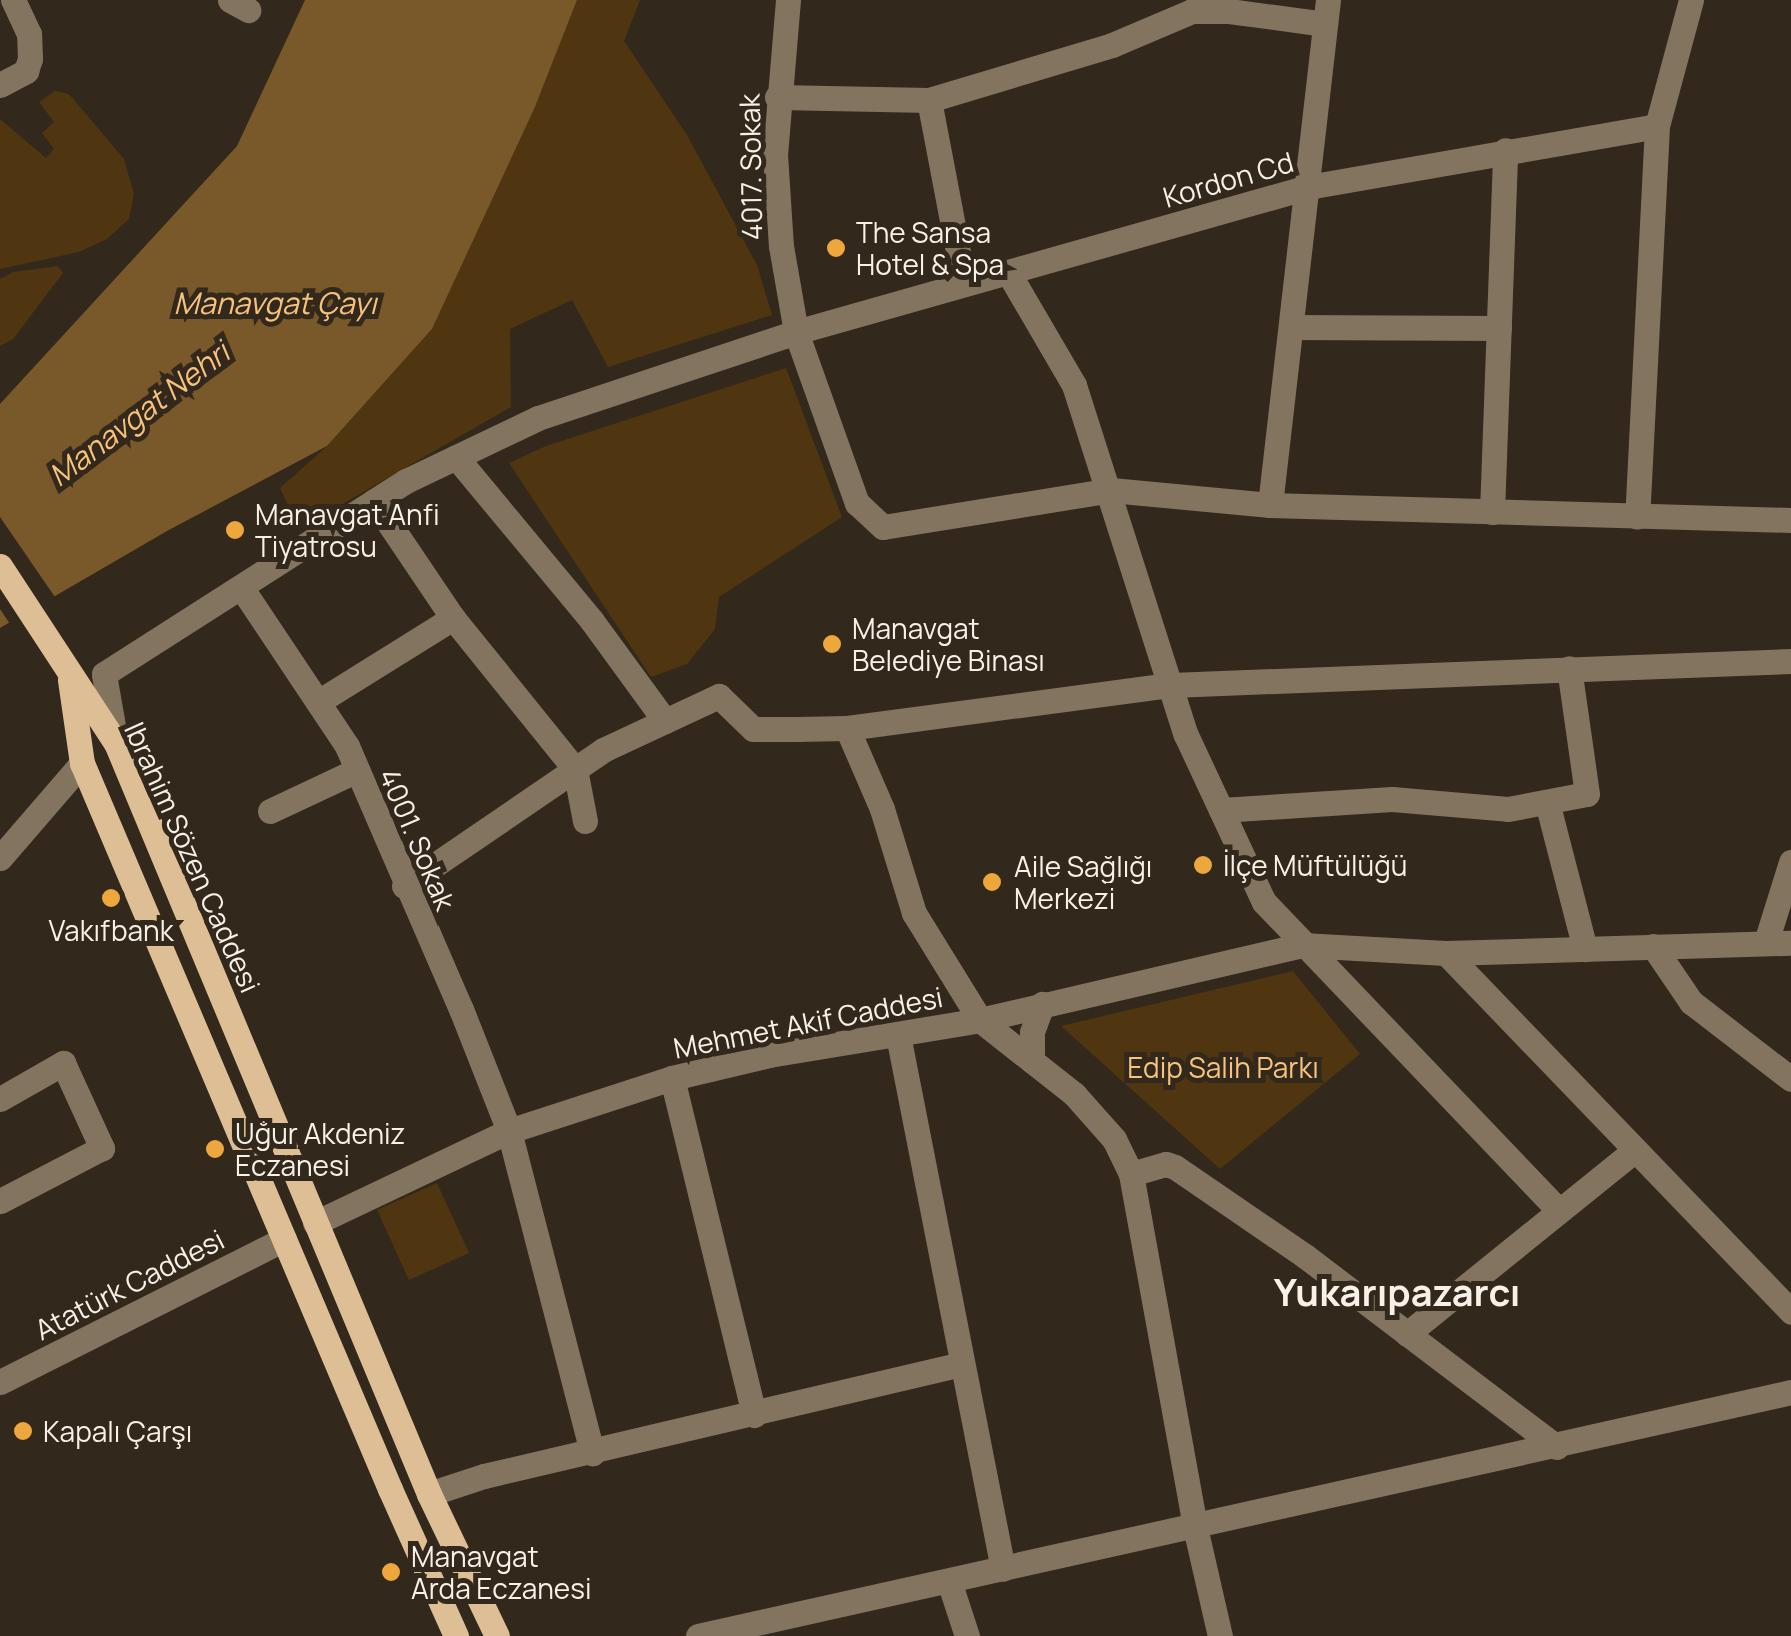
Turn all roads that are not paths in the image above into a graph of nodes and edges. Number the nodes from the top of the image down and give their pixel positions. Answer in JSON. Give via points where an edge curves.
{"nodes":[{"id":1,"x":14,"y":0,"type":"edge"},
{"id":2,"x":788,"y":0,"type":"edge"},
{"id":3,"x":1691,"y":0,"type":"edge"},
{"id":4,"x":1190,"y":6,"type":"edge"},
{"id":5,"x":1326,"y":12,"type":"edge"},
{"id":6,"x":0,"y":85,"type":"edge"},
{"id":7,"x":777,"y":97,"type":"junction"},
{"id":8,"x":929,"y":100,"type":"junction"},
{"id":9,"x":1657,"y":126,"type":"junction"},
{"id":10,"x":1506,"y":150,"type":"junction"},
{"id":11,"x":1308,"y":187,"type":"junction"},
{"id":12,"x":1008,"y":272,"type":"junction"},
{"id":13,"x":964,"y":284,"type":"junction"},
{"id":14,"x":1291,"y":327,"type":"junction"},
{"id":15,"x":1499,"y":328,"type":"junction"},
{"id":16,"x":796,"y":332,"type":"junction"},
{"id":17,"x":456,"y":457,"type":"junction"},
{"id":18,"x":1111,"y":490,"type":"junction"},
{"id":19,"x":374,"y":502,"type":"junction"},
{"id":20,"x":1270,"y":506,"type":"junction"},
{"id":21,"x":1492,"y":512,"type":"junction"},
{"id":22,"x":1637,"y":516,"type":"junction"},
{"id":23,"x":1791,"y":520,"type":"edge"},
{"id":24,"x":0,"y":566,"type":"edge"},
{"id":25,"x":241,"y":587,"type":"junction"},
{"id":26,"x":453,"y":618,"type":"junction"},
{"id":27,"x":1791,"y":660,"type":"edge"},
{"id":28,"x":1570,"y":668,"type":"junction"},
{"id":29,"x":69,"y":675,"type":"junction"},
{"id":30,"x":1170,"y":684,"type":"junction"},
{"id":31,"x":318,"y":702,"type":"junction"},
{"id":32,"x":665,"y":721,"type":"junction"},
{"id":33,"x":847,"y":728,"type":"junction"},
{"id":34,"x":116,"y":743,"type":"junction"},
{"id":35,"x":82,"y":763,"type":"junction"},
{"id":36,"x":574,"y":769,"type":"junction"},
{"id":37,"x":357,"y":770,"type":"junction"},
{"id":38,"x":1547,"y":802,"type":"junction"},
{"id":39,"x":1222,"y":810,"type":"junction"},
{"id":40,"x":270,"y":812,"type":"dead end"},
{"id":41,"x":585,"y":822,"type":"dead end"},
{"id":42,"x":0,"y":858,"type":"edge"},
{"id":43,"x":1791,"y":862,"type":"edge"},
{"id":44,"x":404,"y":886,"type":"junction"},
{"id":45,"x":1779,"y":942,"type":"edge"},
{"id":46,"x":1302,"y":945,"type":"junction"},
{"id":47,"x":1652,"y":946,"type":"junction"},
{"id":48,"x":1585,"y":948,"type":"junction"},
{"id":49,"x":1446,"y":953,"type":"junction"},
{"id":50,"x":1042,"y":1004,"type":"junction"},
{"id":51,"x":980,"y":1020,"type":"junction"},
{"id":52,"x":898,"y":1035,"type":"junction"},
{"id":53,"x":1032,"y":1061,"type":"junction"},
{"id":54,"x":672,"y":1078,"type":"junction"},
{"id":55,"x":1791,"y":1079,"type":"edge"},
{"id":56,"x":0,"y":1099,"type":"edge"},
{"id":57,"x":509,"y":1131,"type":"junction"},
{"id":58,"x":1635,"y":1150,"type":"junction"},
{"id":59,"x":1130,"y":1174,"type":"junction"},
{"id":60,"x":0,"y":1201,"type":"edge"},
{"id":61,"x":1559,"y":1212,"type":"junction"},
{"id":62,"x":315,"y":1224,"type":"junction"},
{"id":63,"x":284,"y":1239,"type":"junction"},
{"id":64,"x":1791,"y":1312,"type":"edge"},
{"id":65,"x":1407,"y":1334,"type":"junction"},
{"id":66,"x":960,"y":1364,"type":"junction"},
{"id":67,"x":0,"y":1382,"type":"edge"},
{"id":68,"x":1791,"y":1392,"type":"edge"},
{"id":69,"x":754,"y":1416,"type":"junction"},
{"id":70,"x":1557,"y":1447,"type":"junction"},
{"id":71,"x":592,"y":1453,"type":"junction"},
{"id":72,"x":429,"y":1494,"type":"junction"},
{"id":73,"x":1195,"y":1527,"type":"junction"},
{"id":74,"x":1004,"y":1569,"type":"junction"},
{"id":75,"x":950,"y":1580,"type":"junction"},
{"id":76,"x":456,"y":1636,"type":"edge"},
{"id":77,"x":496,"y":1636,"type":"edge"},
{"id":78,"x":698,"y":1636,"type":"edge"},
{"id":79,"x":966,"y":1636,"type":"edge"},
{"id":80,"x":1220,"y":1636,"type":"edge"}],
"edges":[{"from":1,"to":6,"type":"street","via":[[29,34],[30,59],[26,71]]},
{"from":2,"to":7,"type":"street","name":"4017. Sokak"},
{"from":3,"to":9,"type":"street"},
{"from":4,"to":5,"type":"street"},
{"from":4,"to":8,"type":"street","via":[[1112,45]]},
{"from":5,"to":11,"type":"street"},
{"from":7,"to":8,"type":"street"},
{"from":7,"to":16,"type":"street","name":"4017. Sokak","via":[[780,246]]},
{"from":8,"to":13,"type":"street"},
{"from":9,"to":10,"type":"street","name":"Kordon Cd"},
{"from":9,"to":22,"type":"street"},
{"from":10,"to":11,"type":"street","name":"Kordon Cd"},
{"from":10,"to":15,"type":"street"},
{"from":11,"to":12,"type":"street","name":"Kordon Cd"},
{"from":11,"to":14,"type":"street"},
{"from":12,"to":13,"type":"street","name":"Kordon Cd"},
{"from":12,"to":18,"type":"street","via":[[1074,385]]},
{"from":13,"to":16,"type":"street","name":"Kordon Cd"},
{"from":14,"to":15,"type":"street"},
{"from":14,"to":20,"type":"street"},
{"from":15,"to":21,"type":"street"},
{"from":16,"to":17,"type":"street","name":"Kordon Cd","via":[[538,418]]},
{"from":16,"to":18,"type":"street","name":"4017. Sokak","via":[[857,503],[883,527]]},
{"from":17,"to":19,"type":"street","name":"Kordon Cd"},
{"from":17,"to":32,"type":"street","via":[[592,620]]},
{"from":18,"to":20,"type":"street"},
{"from":18,"to":30,"type":"street"},
{"from":19,"to":25,"type":"street","name":"Kordon Cd"},
{"from":19,"to":26,"type":"street"},
{"from":20,"to":21,"type":"street"},
{"from":21,"to":22,"type":"street"},
{"from":22,"to":23,"type":"street"},
{"from":24,"to":29,"type":"main road"},
{"from":25,"to":31,"type":"street","name":"4001. Sokak"},
{"from":25,"to":34,"type":"street","name":"Kordon Cd","via":[[104,674]]},
{"from":26,"to":31,"type":"street"},
{"from":26,"to":36,"type":"street"},
{"from":27,"to":28,"type":"street"},
{"from":28,"to":30,"type":"street"},
{"from":28,"to":38,"type":"street","via":[[1587,794]]},
{"from":29,"to":34,"type":"main road","name":"Ibrahim Sözen Caddesi"},
{"from":29,"to":35,"type":"main road","name":"Ibrahim Sözen Caddesi"},
{"from":30,"to":33,"type":"street"},
{"from":30,"to":39,"type":"street"},
{"from":31,"to":37,"type":"street","name":"4001. Sokak"},
{"from":32,"to":33,"type":"street","via":[[719,696],[753,729]]},
{"from":32,"to":36,"type":"street"},
{"from":33,"to":51,"type":"street","via":[[882,809],[914,913]]},
{"from":34,"to":62,"type":"main road","name":"Ibrahim Sözen Caddesi"},
{"from":35,"to":42,"type":"street"},
{"from":35,"to":63,"type":"main road","name":"Ibrahim Sözen Caddesi"},
{"from":36,"to":41,"type":"street"},
{"from":36,"to":44,"type":"street"},
{"from":37,"to":40,"type":"street"},
{"from":37,"to":44,"type":"street","name":"4001. Sokak"},
{"from":38,"to":39,"type":"street","via":[[1508,810],[1392,799]]},
{"from":38,"to":48,"type":"street"},
{"from":39,"to":46,"type":"street","via":[[1264,902]]},
{"from":43,"to":45,"type":"street"},
{"from":44,"to":57,"type":"street","name":"4001. Sokak"},
{"from":45,"to":47,"type":"street","name":"Mehmet Akif Caddesi"},
{"from":46,"to":49,"type":"street","name":"Mehmet Akif Caddesi"},
{"from":46,"to":50,"type":"street","name":"Mehmet Akif Caddesi"},
{"from":46,"to":61,"type":"street"},
{"from":47,"to":48,"type":"street","name":"Mehmet Akif Caddesi"},
{"from":47,"to":55,"type":"street","via":[[1691,1002]]},
{"from":48,"to":49,"type":"street","name":"Mehmet Akif Caddesi"},
{"from":49,"to":58,"type":"street"},
{"from":50,"to":51,"type":"street","name":"Mehmet Akif Caddesi"},
{"from":50,"to":53,"type":"street","via":[[1032,1032]]},
{"from":51,"to":52,"type":"street","name":"Mehmet Akif Caddesi"},
{"from":51,"to":53,"type":"street"},
{"from":52,"to":54,"type":"street","name":"Mehmet Akif Caddesi"},
{"from":52,"to":66,"type":"street"},
{"from":53,"to":59,"type":"street","via":[[1074,1094],[1114,1139]]},
{"from":54,"to":57,"type":"street","name":"Mehmet Akif Caddesi"},
{"from":54,"to":69,"type":"street"},
{"from":56,"to":60,"type":"street","via":[[63,1063],[102,1148]]},
{"from":57,"to":62,"type":"street","name":"Mehmet Akif Caddesi"},
{"from":57,"to":71,"type":"street","name":"4001. Sokak"},
{"from":58,"to":61,"type":"street"},
{"from":58,"to":64,"type":"street"},
{"from":59,"to":65,"type":"street","via":[[1174,1167]]},
{"from":59,"to":73,"type":"street"},
{"from":61,"to":65,"type":"street"},
{"from":62,"to":72,"type":"main road","name":"Ibrahim Sözen Caddesi"},
{"from":63,"to":67,"type":"street","name":"Atatürk Caddesi"},
{"from":63,"to":76,"type":"main road","name":"Ibrahim Sözen Caddesi"},
{"from":65,"to":70,"type":"street"},
{"from":66,"to":69,"type":"street"},
{"from":66,"to":74,"type":"street"},
{"from":68,"to":70,"type":"street"},
{"from":69,"to":71,"type":"street"},
{"from":70,"to":73,"type":"street"},
{"from":71,"to":72,"type":"street"},
{"from":72,"to":77,"type":"main road","name":"Ibrahim Sözen Caddesi"},
{"from":73,"to":74,"type":"street"},
{"from":73,"to":80,"type":"street"},
{"from":74,"to":75,"type":"street"},
{"from":75,"to":78,"type":"street"},
{"from":75,"to":79,"type":"street"}]}
